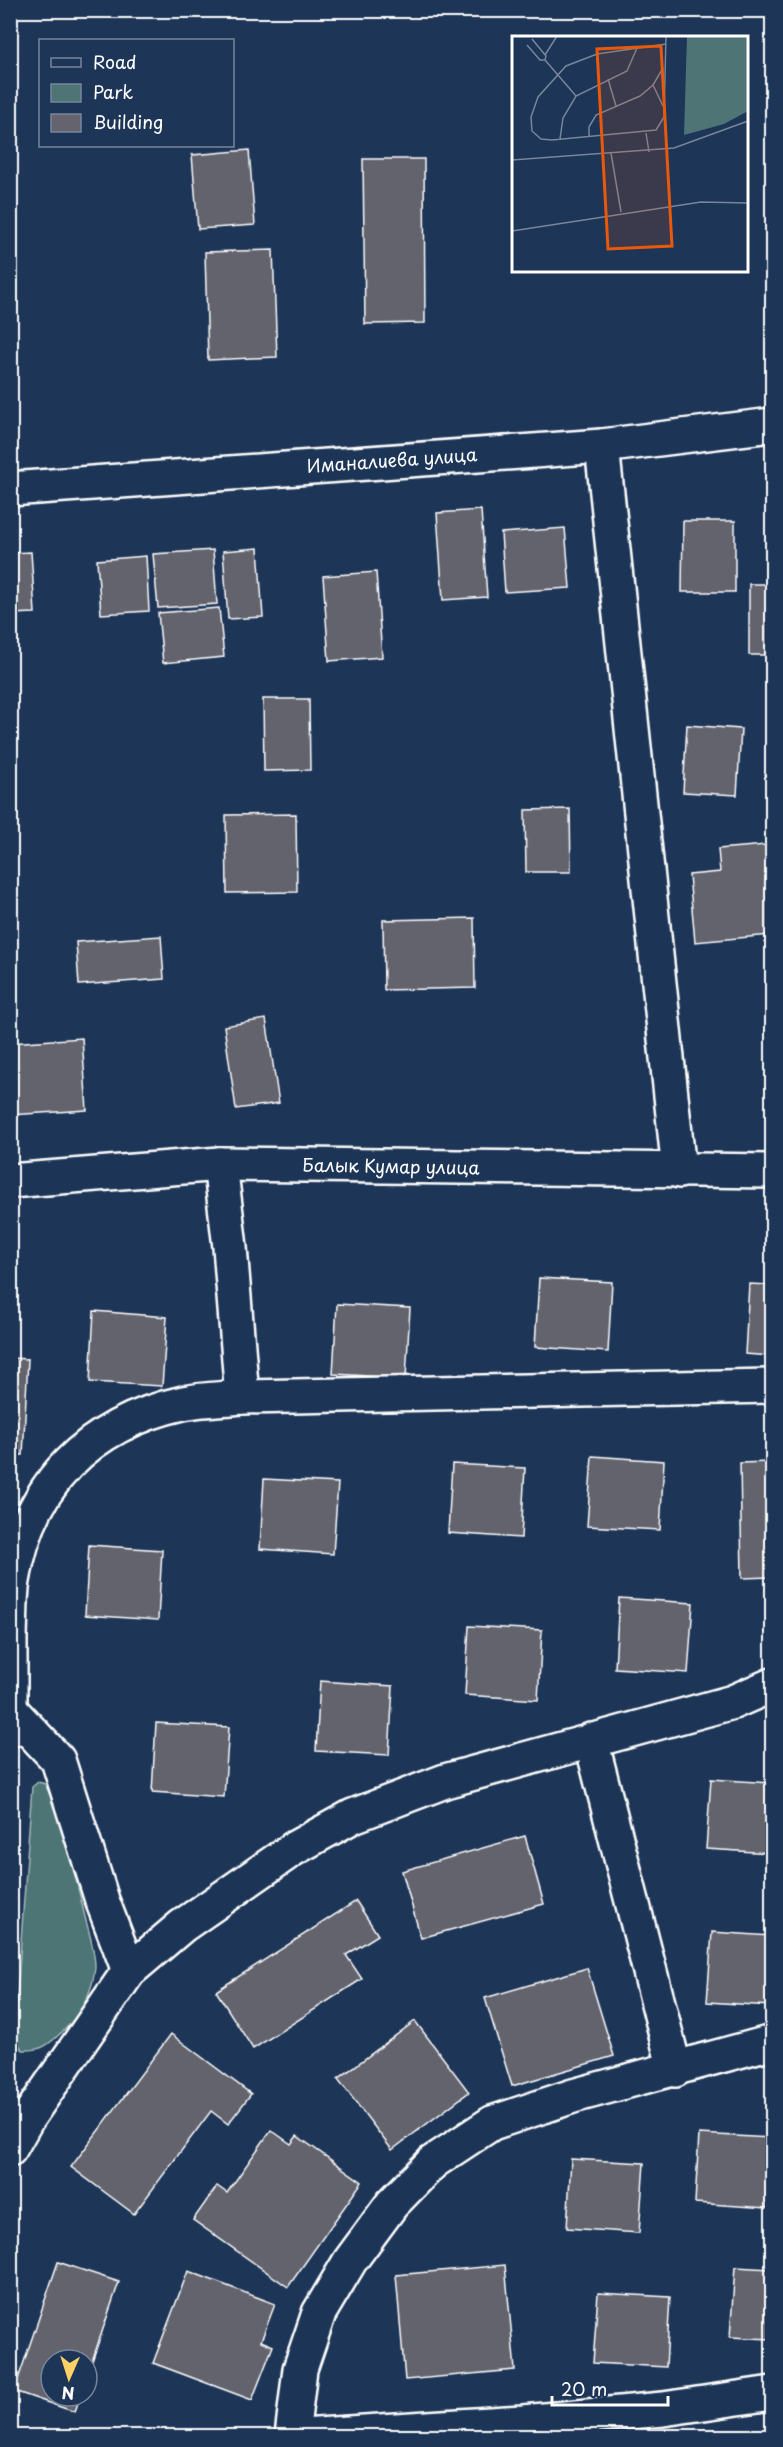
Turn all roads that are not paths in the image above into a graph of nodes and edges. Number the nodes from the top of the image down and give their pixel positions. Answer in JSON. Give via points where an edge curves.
{"nodes":[{"id":1,"x":772,"y":425,"type":"edge"},
{"id":2,"x":602,"y":446,"type":"junction"},
{"id":3,"x":10,"y":489,"type":"edge"},
{"id":4,"x":220,"y":1164,"type":"junction"},
{"id":5,"x":772,"y":1171,"type":"edge"},
{"id":6,"x":679,"y":1172,"type":"junction"},
{"id":7,"x":10,"y":1181,"type":"edge"},
{"id":8,"x":772,"y":1386,"type":"edge"},
{"id":9,"x":242,"y":1397,"type":"junction"},
{"id":10,"x":10,"y":1636,"type":"edge"},
{"id":11,"x":772,"y":1685,"type":"edge"},
{"id":12,"x":11,"y":1721,"type":"edge"},
{"id":13,"x":591,"y":1740,"type":"junction"},
{"id":14,"x":129,"y":1971,"type":"junction"},
{"id":15,"x":772,"y":2042,"type":"edge"},
{"id":16,"x":675,"y":2070,"type":"junction"},
{"id":17,"x":10,"y":2149,"type":"edge"},
{"id":18,"x":772,"y":2393,"type":"edge"},
{"id":19,"x":292,"y":2436,"type":"edge"},
{"id":20,"x":301,"y":2436,"type":"edge"}],
"edges":[{"from":1,"to":2,"type":"street","name":"Иманалиева улица"},
{"from":2,"to":3,"type":"street","name":"Иманалиева улица"},
{"from":2,"to":6,"type":"street"},
{"from":4,"to":6,"type":"street","name":"Балык Кумар улица"},
{"from":4,"to":7,"type":"street","name":"Балык Кумар улица"},
{"from":4,"to":9,"type":"street"},
{"from":5,"to":6,"type":"street","name":"Балык Кумар улица"},
{"from":8,"to":9,"type":"street"},
{"from":9,"to":10,"type":"street","via":[[184,1402],[124,1421],[72,1457],[42,1495],[24,1535],[13,1582]]},
{"from":10,"to":12,"type":"street"},
{"from":11,"to":13,"type":"street","via":[[733,1702]]},
{"from":12,"to":14,"type":"street","via":[[58,1760]]},
{"from":13,"to":14,"type":"street","via":[[444,1781],[353,1816],[293,1849],[233,1890]]},
{"from":13,"to":16,"type":"street"},
{"from":14,"to":17,"type":"street"},
{"from":15,"to":16,"type":"street"},
{"from":16,"to":19,"type":"street","via":[[573,2096],[492,2123],[433,2162],[392,2204],[350,2261],[319,2313],[300,2369]]},
{"from":18,"to":20,"type":"street","via":[[663,2409],[523,2422]]}]}
